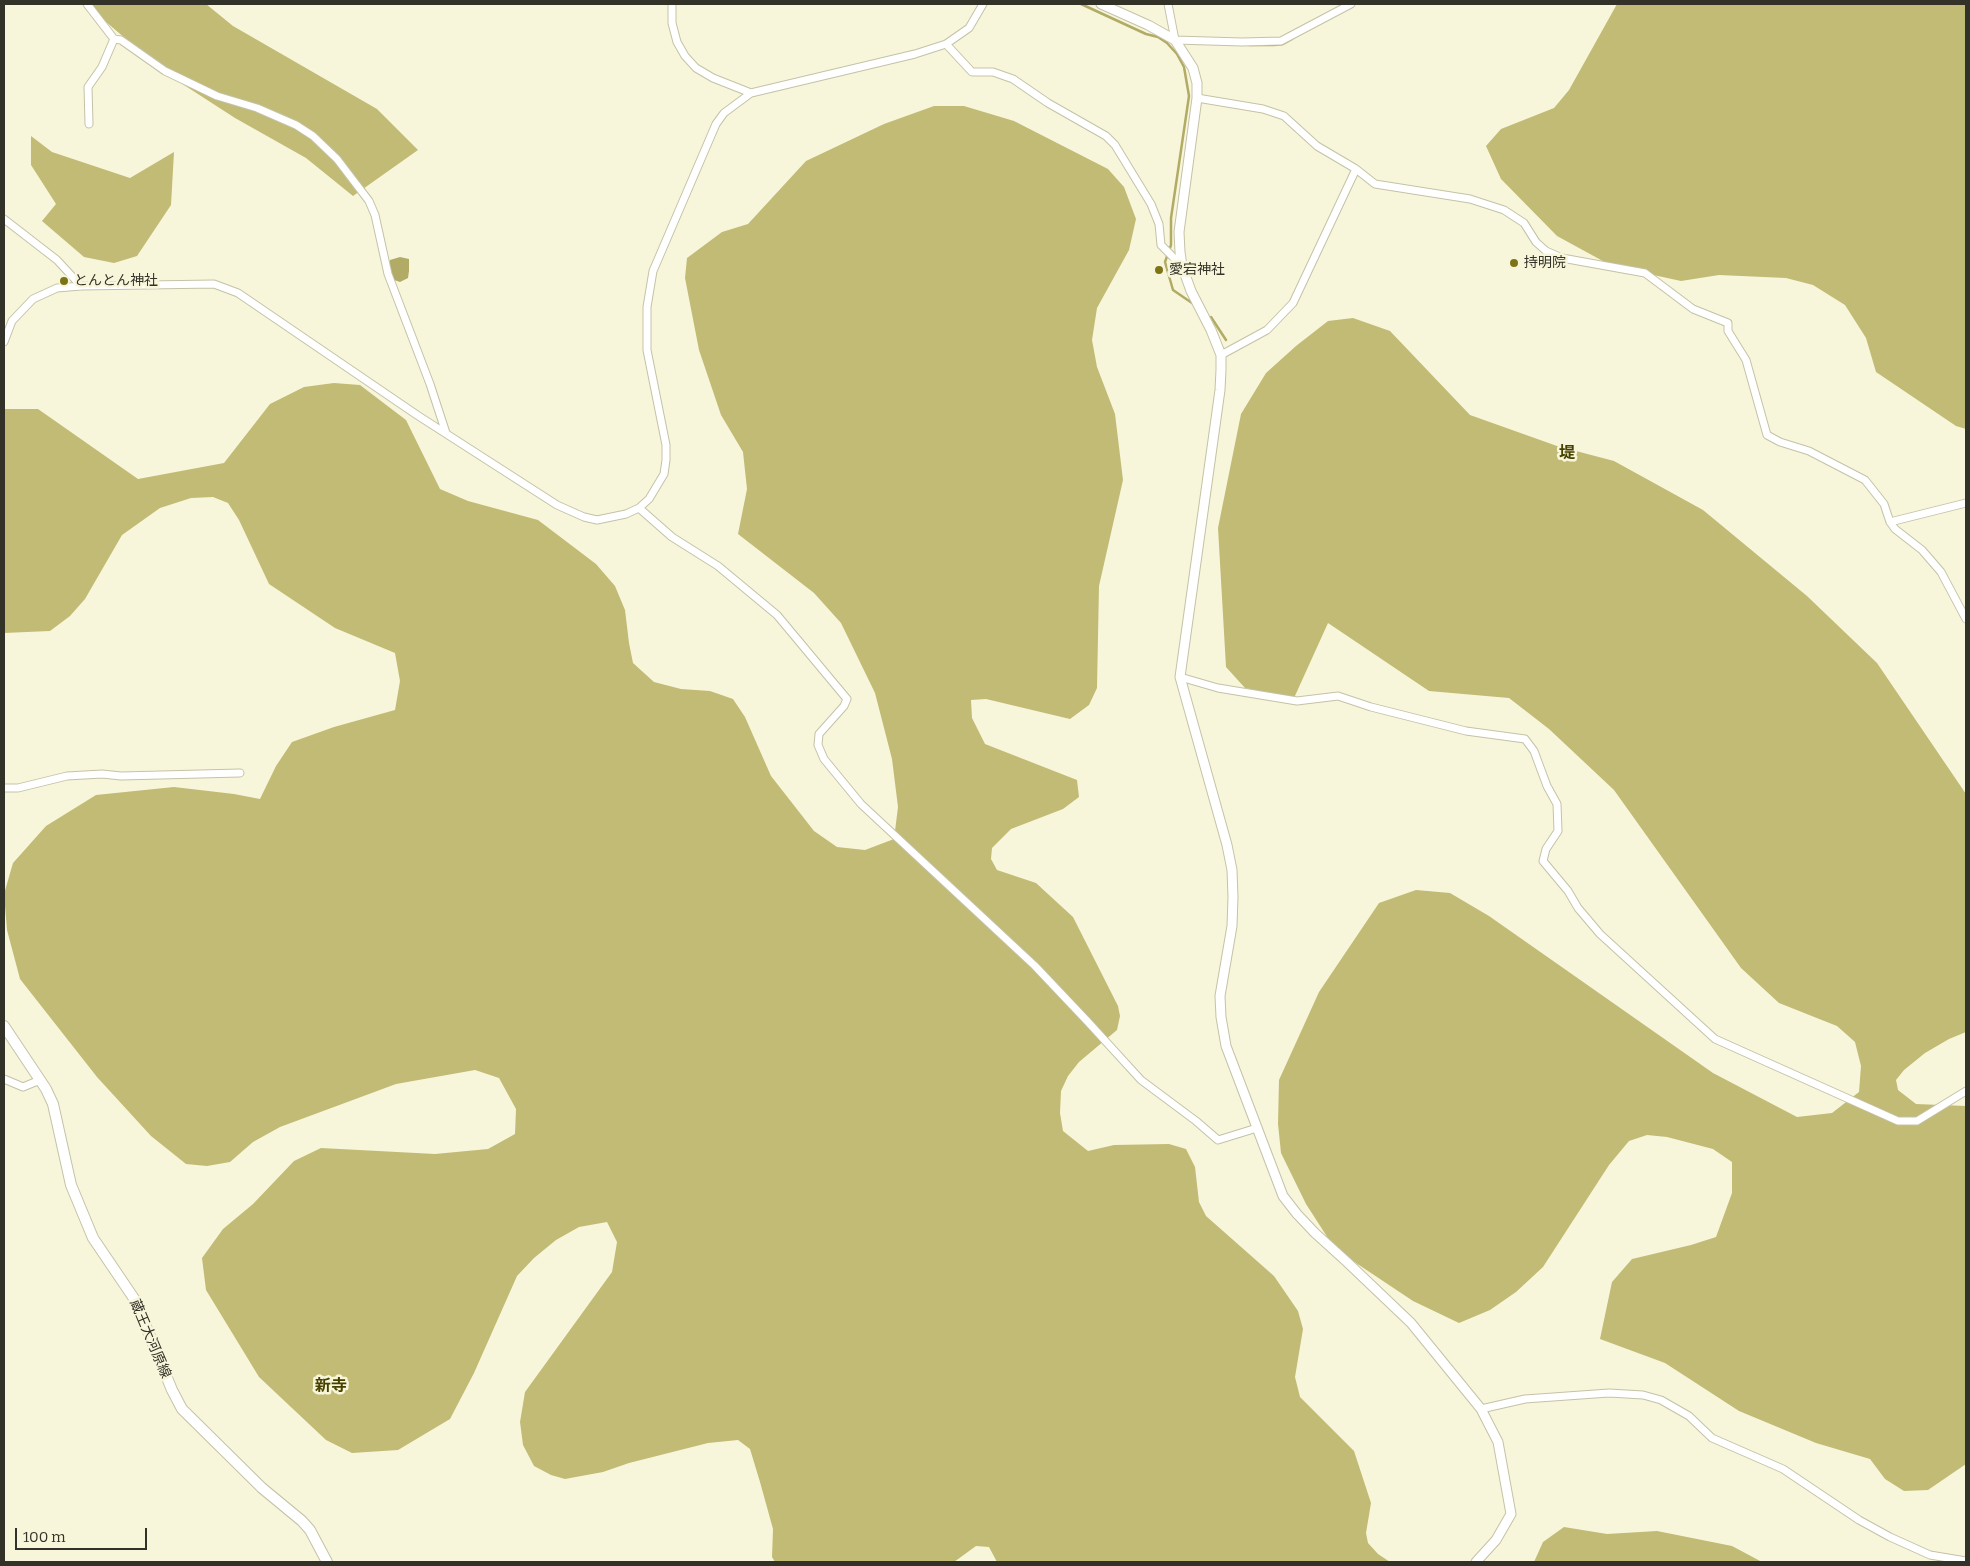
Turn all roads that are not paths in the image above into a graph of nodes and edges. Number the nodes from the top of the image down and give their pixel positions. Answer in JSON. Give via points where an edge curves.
{"nodes":[{"id":1,"x":86,"y":4,"type":"edge"},
{"id":2,"x":672,"y":4,"type":"edge"},
{"id":3,"x":983,"y":4,"type":"edge"},
{"id":4,"x":1101,"y":4,"type":"edge"},
{"id":5,"x":1168,"y":4,"type":"edge"},
{"id":6,"x":1351,"y":4,"type":"edge"},
{"id":7,"x":114,"y":39,"type":"junction"},
{"id":8,"x":1175,"y":40,"type":"junction"},
{"id":9,"x":946,"y":44,"type":"junction"},
{"id":10,"x":751,"y":94,"type":"junction"},
{"id":11,"x":1197,"y":98,"type":"junction"},
{"id":12,"x":89,"y":124,"type":"dead end"},
{"id":13,"x":1356,"y":169,"type":"junction"},
{"id":14,"x":4,"y":219,"type":"edge"},
{"id":15,"x":1182,"y":266,"type":"junction"},
{"id":16,"x":81,"y":286,"type":"junction"},
{"id":17,"x":4,"y":342,"type":"edge"},
{"id":18,"x":1220,"y":355,"type":"junction"},
{"id":19,"x":446,"y":433,"type":"junction"},
{"id":20,"x":1966,"y":503,"type":"edge"},
{"id":21,"x":639,"y":508,"type":"junction"},
{"id":22,"x":1890,"y":522,"type":"junction"},
{"id":23,"x":1966,"y":619,"type":"edge"},
{"id":24,"x":1180,"y":677,"type":"junction"},
{"id":25,"x":240,"y":773,"type":"dead end"},
{"id":26,"x":4,"y":788,"type":"edge"},
{"id":27,"x":4,"y":1026,"type":"edge"},
{"id":28,"x":4,"y":1079,"type":"edge"},
{"id":29,"x":40,"y":1080,"type":"junction"},
{"id":30,"x":1966,"y":1091,"type":"edge"},
{"id":31,"x":1257,"y":1128,"type":"junction"},
{"id":32,"x":1481,"y":1409,"type":"junction"},
{"id":33,"x":327,"y":1562,"type":"edge"},
{"id":34,"x":1476,"y":1562,"type":"edge"},
{"id":35,"x":1966,"y":1562,"type":"edge"}],
"edges":[{"from":1,"to":7,"type":"street"},
{"from":2,"to":10,"type":"street","via":[[672,23],[685,56],[696,68],[713,78]]},
{"from":3,"to":9,"type":"street","via":[[969,28]]},
{"from":4,"to":8,"type":"street"},
{"from":5,"to":8,"type":"street"},
{"from":6,"to":8,"type":"street","via":[[1281,41]]},
{"from":7,"to":12,"type":"street","via":[[102,67],[88,87]]},
{"from":7,"to":19,"type":"street","via":[[121,40],[193,86],[296,124],[337,159],[370,201],[388,274]]},
{"from":8,"to":11,"type":"street","via":[[1193,68]]},
{"from":9,"to":10,"type":"street"},
{"from":9,"to":15,"type":"street","via":[[972,72],[993,72],[1013,79],[1106,136],[1115,145],[1151,204],[1159,224],[1161,245]]},
{"from":10,"to":21,"type":"street","via":[[724,113],[716,124],[653,271],[647,307],[647,350],[666,445],[666,460],[664,474],[657,487]]},
{"from":11,"to":13,"type":"street","via":[[1263,109],[1284,116],[1317,146]]},
{"from":11,"to":15,"type":"street","via":[[1180,232]]},
{"from":13,"to":18,"type":"street","via":[[1292,303],[1267,330]]},
{"from":13,"to":22,"type":"street","via":[[1375,184],[1470,199],[1504,210],[1524,223],[1546,251],[1562,258],[1644,273],[1693,309],[1728,323],[1728,331],[1746,360],[1767,435],[1809,451],[1865,480],[1884,504]]},
{"from":14,"to":16,"type":"street","via":[[57,260]]},
{"from":15,"to":18,"type":"street"},
{"from":16,"to":17,"type":"street","via":[[57,288],[33,299],[12,321]]},
{"from":16,"to":19,"type":"street","via":[[214,284],[238,293]]},
{"from":18,"to":24,"type":"street","via":[[1220,390]]},
{"from":19,"to":21,"type":"street","via":[[557,505],[584,517],[597,520],[612,518]]},
{"from":20,"to":22,"type":"street"},
{"from":21,"to":31,"type":"street","via":[[672,538],[718,566],[777,615],[847,699],[819,734],[818,745],[824,759],[861,804],[1035,966],[1141,1080],[1218,1140]]},
{"from":22,"to":23,"type":"street","via":[[1934,563]]},
{"from":24,"to":30,"type":"street","via":[[1218,688],[1297,701],[1338,696],[1466,731],[1525,739],[1534,750],[1557,804],[1558,831],[1546,849],[1543,861],[1600,934],[1715,1039],[1898,1121],[1916,1121]]},
{"from":24,"to":31,"type":"street","via":[[1232,870],[1232,926],[1220,996],[1221,1017],[1226,1046]]},
{"from":25,"to":26,"type":"street","via":[[67,776],[18,788]]},
{"from":27,"to":29,"type":"main road","name":"蔵王大河原線"},
{"from":28,"to":29,"type":"street","via":[[23,1086]]},
{"from":29,"to":33,"type":"main road","name":"蔵王大河原線","via":[[53,1104],[71,1186],[93,1238],[135,1300],[182,1408],[262,1488],[302,1521]]},
{"from":31,"to":32,"type":"street","via":[[1284,1196],[1297,1214],[1412,1323]]},
{"from":32,"to":34,"type":"street","via":[[1498,1442],[1511,1514],[1496,1540]]},
{"from":32,"to":35,"type":"street","via":[[1525,1399],[1610,1393],[1661,1400],[1689,1416],[1712,1438],[1783,1469],[1890,1537],[1930,1556]]}]}
